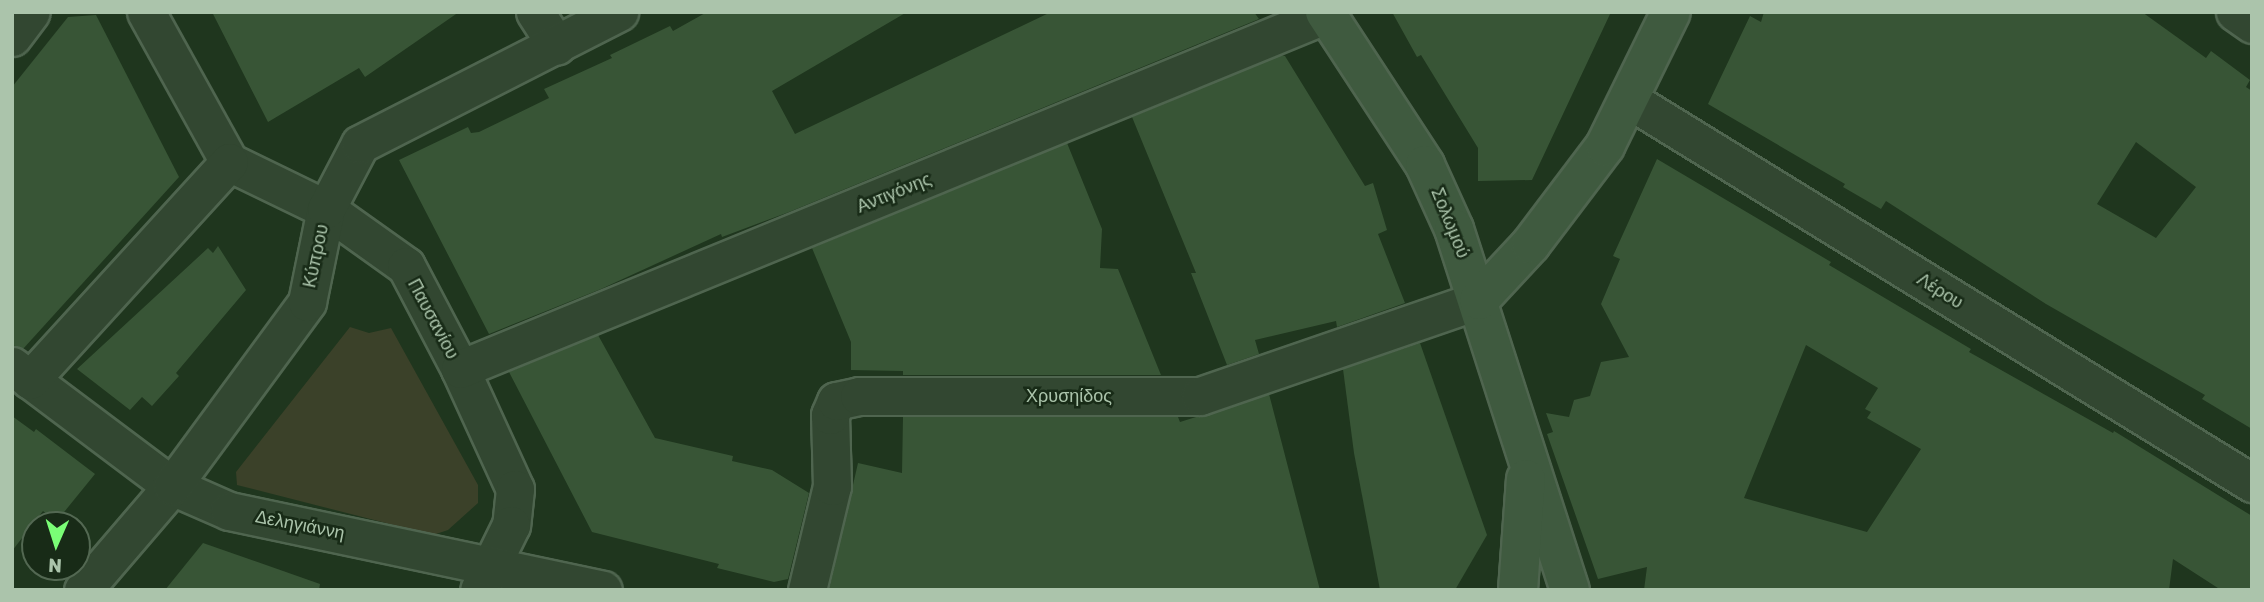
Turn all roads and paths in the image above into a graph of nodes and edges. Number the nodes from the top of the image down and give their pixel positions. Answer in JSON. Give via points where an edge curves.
{"nodes":[{"id":1,"x":32,"y":12,"type":"edge"},
{"id":2,"x":146,"y":12,"type":"edge"},
{"id":3,"x":535,"y":12,"type":"edge"},
{"id":4,"x":619,"y":12,"type":"edge"},
{"id":5,"x":1671,"y":12,"type":"edge"},
{"id":6,"x":2235,"y":12,"type":"edge"},
{"id":7,"x":1326,"y":13,"type":"edge"},
{"id":8,"x":2252,"y":24,"type":"edge"},
{"id":9,"x":12,"y":37,"type":"edge"},
{"id":10,"x":557,"y":46,"type":"junction"},
{"id":11,"x":1628,"y":99,"type":"junction"},
{"id":12,"x":229,"y":162,"type":"junction"},
{"id":13,"x":326,"y":209,"type":"junction"},
{"id":14,"x":1479,"y":300,"type":"junction"},
{"id":15,"x":460,"y":369,"type":"junction"},
{"id":16,"x":21,"y":373,"type":"edge"},
{"id":17,"x":1527,"y":456,"type":"junction"},
{"id":18,"x":2252,"y":483,"type":"edge"},
{"id":19,"x":172,"y":486,"type":"junction"},
{"id":20,"x":484,"y":577,"type":"edge"},
{"id":21,"x":83,"y":590,"type":"edge"},
{"id":22,"x":603,"y":590,"type":"edge"},
{"id":23,"x":807,"y":590,"type":"edge"},
{"id":24,"x":1518,"y":590,"type":"edge"},
{"id":25,"x":1570,"y":590,"type":"edge"}],
"edges":[{"from":1,"to":9,"type":"street"},
{"from":2,"to":12,"type":"street"},
{"from":3,"to":10,"type":"street"},
{"from":4,"to":10,"type":"street","name":"Κύπρου"},
{"from":5,"to":11,"type":"street"},
{"from":6,"to":8,"type":"street"},
{"from":7,"to":14,"type":"street","name":"Σολωμού","via":[[1425,164]]},
{"from":7,"to":15,"type":"street","name":"Αντιγόνης"},
{"from":10,"to":13,"type":"street","name":"Κύπρου","via":[[360,144]]},
{"from":11,"to":14,"type":"street","via":[[1605,146],[1573,192]]},
{"from":11,"to":18,"type":"street","name":"Λέρου"},
{"from":12,"to":13,"type":"street","name":"Παυσανίου"},
{"from":12,"to":16,"type":"street","name":"Δεληγιάννη"},
{"from":13,"to":15,"type":"street","name":"Παυσανίου","via":[[406,266]]},
{"from":13,"to":19,"type":"street","name":"Κύπρου","via":[[307,302]]},
{"from":14,"to":17,"type":"street","name":"Σολωμού"},
{"from":14,"to":23,"type":"street","name":"Χρυσηίδος","via":[[1200,396],[859,396],[836,401],[830,415],[832,486]]},
{"from":15,"to":20,"type":"street","name":"Παυσανίου","via":[[515,489],[511,525]]},
{"from":16,"to":19,"type":"street","name":"Δεληγιάννη"},
{"from":17,"to":24,"type":"street","name":"Σολωμού"},
{"from":17,"to":25,"type":"street","name":"Σολωμού"},
{"from":19,"to":20,"type":"street","name":"Δεληγιάννη","via":[[229,511]]},
{"from":19,"to":21,"type":"street","name":"Κύπρου"},
{"from":20,"to":22,"type":"street","name":"Δεληγιάννη"}]}
